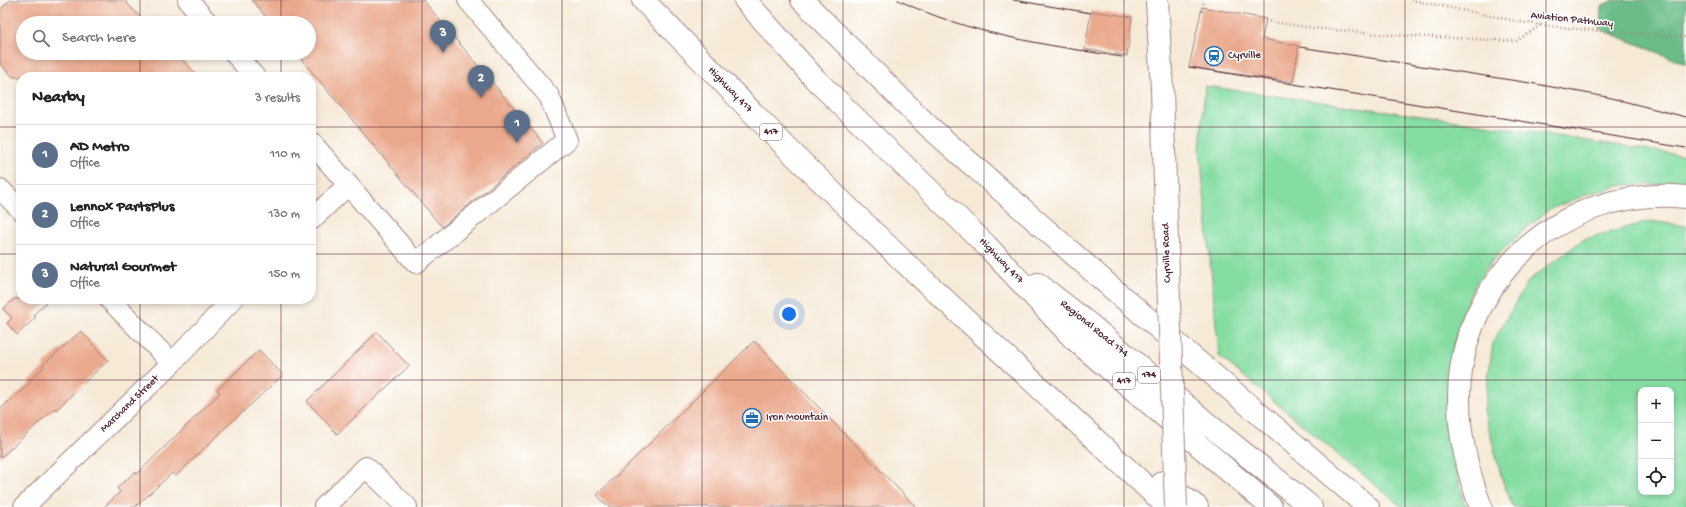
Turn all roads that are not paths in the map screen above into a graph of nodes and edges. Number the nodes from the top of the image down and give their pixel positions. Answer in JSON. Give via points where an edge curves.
{"nodes":[{"id":1,"x":188,"y":0,"type":"edge"},
{"id":2,"x":468,"y":0,"type":"edge"},
{"id":3,"x":643,"y":0,"type":"edge"},
{"id":4,"x":745,"y":0,"type":"edge"},
{"id":5,"x":802,"y":0,"type":"edge"},
{"id":6,"x":1157,"y":0,"type":"edge"},
{"id":7,"x":202,"y":16,"type":"edge"},
{"id":8,"x":240,"y":60,"type":"edge"},
{"id":9,"x":251,"y":72,"type":"edge"},
{"id":10,"x":316,"y":148,"type":"edge"},
{"id":11,"x":348,"y":185,"type":"junction"},
{"id":12,"x":0,"y":189,"type":"edge"},
{"id":13,"x":1686,"y":197,"type":"edge"},
{"id":14,"x":16,"y":205,"type":"edge"},
{"id":15,"x":316,"y":215,"type":"edge"},
{"id":16,"x":986,"y":244,"type":"junction"},
{"id":17,"x":114,"y":304,"type":"edge"},
{"id":18,"x":229,"y":304,"type":"edge"},
{"id":19,"x":172,"y":362,"type":"junction"},
{"id":20,"x":1058,"y":404,"type":"junction"},
{"id":21,"x":24,"y":507,"type":"edge"},
{"id":22,"x":324,"y":507,"type":"edge"},
{"id":23,"x":407,"y":507,"type":"edge"},
{"id":24,"x":1168,"y":507,"type":"edge"},
{"id":25,"x":1176,"y":507,"type":"edge"},
{"id":26,"x":1197,"y":507,"type":"edge"},
{"id":27,"x":1271,"y":507,"type":"edge"},
{"id":28,"x":1311,"y":507,"type":"edge"},
{"id":29,"x":1368,"y":507,"type":"edge"},
{"id":30,"x":1481,"y":507,"type":"edge"}],
"edges":[{"from":1,"to":7,"type":"street"},
{"from":2,"to":11,"type":"street","via":[[549,96],[567,140],[416,263]]},
{"from":3,"to":20,"type":"main road","name":"Highway 417","number":"417","via":[[791,152],[902,260]]},
{"from":4,"to":16,"type":"main road","name":"Highway 417","number":"417","via":[[815,79]]},
{"from":5,"to":29,"type":"main road","via":[[926,124],[1109,286]]},
{"from":6,"to":25,"type":"main road","name":"Cyrville Road","bridge":true},
{"from":8,"to":9,"type":"street"},
{"from":10,"to":11,"type":"street"},
{"from":11,"to":15,"type":"street"},
{"from":12,"to":14,"type":"street"},
{"from":13,"to":30,"type":"main road","via":[[1645,196],[1580,213],[1538,237],[1501,274],[1472,327],[1466,349],[1459,400],[1462,435],[1471,479]]},
{"from":16,"to":27,"type":"main road","name":"Highway 417","number":"417","via":[[1074,339]]},
{"from":16,"to":28,"type":"main road","name":"Regional Road 174","number":"174","via":[[1089,324]]},
{"from":17,"to":19,"type":"street"},
{"from":18,"to":19,"type":"street","name":"Marchand Street"},
{"from":19,"to":21,"type":"street","name":"Marchand Street"},
{"from":20,"to":24,"type":"main road","name":"Highway 417","number":"417"},
{"from":20,"to":26,"type":"main road"},
{"from":22,"to":23,"type":"street","via":[[366,467]]}]}
